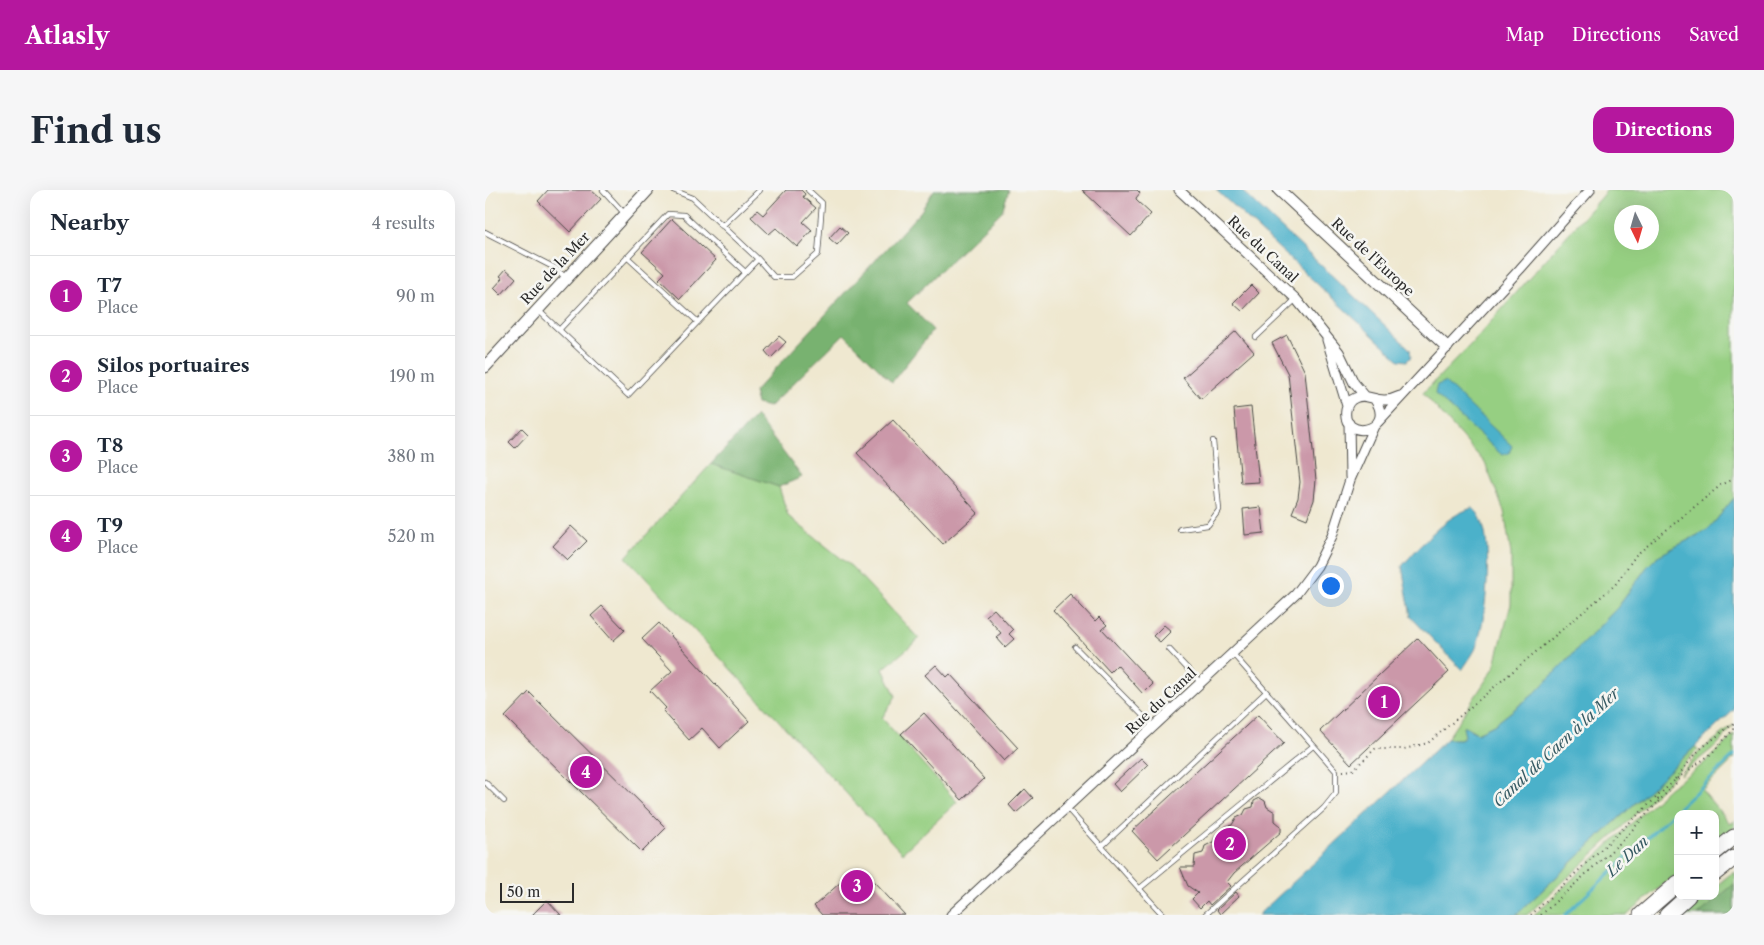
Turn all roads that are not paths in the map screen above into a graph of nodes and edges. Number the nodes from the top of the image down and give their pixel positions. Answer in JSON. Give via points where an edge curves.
{"nodes":[{"id":1,"x":603,"y":190,"type":"edge"},
{"id":2,"x":648,"y":190,"type":"edge"},
{"id":3,"x":673,"y":190,"type":"edge"},
{"id":4,"x":759,"y":190,"type":"edge"},
{"id":5,"x":808,"y":190,"type":"edge"},
{"id":6,"x":1179,"y":190,"type":"edge"},
{"id":7,"x":1279,"y":190,"type":"edge"},
{"id":8,"x":1590,"y":190,"type":"edge"},
{"id":9,"x":625,"y":214,"type":"junction"},
{"id":10,"x":723,"y":226,"type":"junction"},
{"id":11,"x":485,"y":232,"type":"edge"},
{"id":12,"x":627,"y":258,"type":"junction"},
{"id":13,"x":758,"y":259,"type":"junction"},
{"id":14,"x":745,"y":272,"type":"junction"},
{"id":15,"x":566,"y":278,"type":"junction"},
{"id":16,"x":1296,"y":299,"type":"junction"},
{"id":17,"x":537,"y":309,"type":"junction"},
{"id":18,"x":698,"y":322,"type":"junction"},
{"id":19,"x":559,"y":330,"type":"junction"},
{"id":20,"x":1324,"y":333,"type":"junction"},
{"id":21,"x":1256,"y":336,"type":"dead end"},
{"id":22,"x":1447,"y":347,"type":"junction"},
{"id":23,"x":485,"y":367,"type":"edge"},
{"id":24,"x":1405,"y":394,"type":"junction"},
{"id":25,"x":1365,"y":396,"type":"junction"},
{"id":26,"x":1375,"y":400,"type":"junction"},
{"id":27,"x":1347,"y":406,"type":"junction"},
{"id":28,"x":1349,"y":423,"type":"junction"},
{"id":29,"x":1376,"y":424,"type":"junction"},
{"id":30,"x":1213,"y":441,"type":"dead end"},
{"id":31,"x":1350,"y":480,"type":"junction"},
{"id":32,"x":1180,"y":529,"type":"dead end"},
{"id":33,"x":1075,"y":647,"type":"dead end"},
{"id":34,"x":1169,"y":650,"type":"dead end"},
{"id":35,"x":1233,"y":654,"type":"junction"},
{"id":36,"x":1201,"y":682,"type":"junction"},
{"id":37,"x":1265,"y":693,"type":"junction"},
{"id":38,"x":1154,"y":727,"type":"junction"},
{"id":39,"x":1313,"y":746,"type":"junction"},
{"id":40,"x":485,"y":782,"type":"edge"},
{"id":41,"x":504,"y":801,"type":"dead end"},
{"id":42,"x":1067,"y":808,"type":"junction"},
{"id":43,"x":1734,"y":837,"type":"edge"},
{"id":44,"x":1102,"y":846,"type":"junction"},
{"id":45,"x":1719,"y":849,"type":"edge"},
{"id":46,"x":1734,"y":858,"type":"edge"},
{"id":47,"x":1719,"y":871,"type":"edge"},
{"id":48,"x":1674,"y":886,"type":"edge"},
{"id":49,"x":1139,"y":888,"type":"junction"},
{"id":50,"x":1684,"y":900,"type":"edge"},
{"id":51,"x":951,"y":915,"type":"edge"},
{"id":52,"x":1163,"y":915,"type":"edge"},
{"id":53,"x":1205,"y":915,"type":"edge"},
{"id":54,"x":1641,"y":915,"type":"edge"},
{"id":55,"x":1667,"y":915,"type":"edge"}],
"edges":[{"from":1,"to":9,"type":"lane"},
{"from":2,"to":9,"type":"street","name":"Rue de la Mer"},
{"from":3,"to":10,"type":"lane","via":[[693,198]]},
{"from":4,"to":10,"type":"lane"},
{"from":5,"to":13,"type":"lane","via":[[822,203],[818,254],[792,277],[774,277]]},
{"from":6,"to":16,"type":"street","name":"Rue du Canal"},
{"from":7,"to":22,"type":"street","name":"Rue de l'Europe"},
{"from":8,"to":22,"type":"street"},
{"from":9,"to":15,"type":"street","name":"Rue de la Mer"},
{"from":10,"to":13,"type":"lane"},
{"from":11,"to":15,"type":"lane","via":[[555,268]]},
{"from":12,"to":14,"type":"lane","via":[[668,214],[684,215]]},
{"from":12,"to":18,"type":"lane"},
{"from":12,"to":19,"type":"lane"},
{"from":13,"to":14,"type":"lane"},
{"from":14,"to":18,"type":"lane"},
{"from":15,"to":17,"type":"street","name":"Rue de la Mer"},
{"from":16,"to":20,"type":"street","name":"Rue du Canal"},
{"from":16,"to":21,"type":"lane"},
{"from":17,"to":19,"type":"lane"},
{"from":17,"to":23,"type":"street","name":"Rue de la Mer"},
{"from":18,"to":19,"type":"lane","via":[[628,395]]},
{"from":20,"to":25,"type":"street","name":"Rue du Canal"},
{"from":20,"to":27,"type":"street","name":"Rue du Canal"},
{"from":22,"to":24,"type":"street"},
{"from":24,"to":26,"type":"street","via":[[1390,401]]},
{"from":24,"to":29,"type":"street"},
{"from":25,"to":26,"type":"street"},
{"from":25,"to":27,"type":"street","via":[[1354,398]]},
{"from":26,"to":29,"type":"street","via":[[1380,411]]},
{"from":27,"to":28,"type":"street","name":"Rue du Canal","via":[[1345,412]]},
{"from":28,"to":29,"type":"street","via":[[1358,430],[1369,429]]},
{"from":28,"to":31,"type":"street","name":"Rue du Canal"},
{"from":29,"to":31,"type":"street","name":"Rue du Canal"},
{"from":30,"to":32,"type":"lane","via":[[1219,510],[1207,525]]},
{"from":31,"to":35,"type":"street","name":"Rue du Canal","via":[[1332,536],[1317,566],[1296,594]]},
{"from":33,"to":38,"type":"lane"},
{"from":34,"to":36,"type":"lane"},
{"from":35,"to":36,"type":"street","name":"Rue du Canal"},
{"from":35,"to":37,"type":"lane"},
{"from":36,"to":38,"type":"street","name":"Rue du Canal"},
{"from":37,"to":39,"type":"lane"},
{"from":37,"to":44,"type":"lane"},
{"from":38,"to":42,"type":"street","name":"Rue du Canal"},
{"from":39,"to":49,"type":"lane"},
{"from":39,"to":53,"type":"lane","via":[[1336,771],[1336,793],[1324,808]]},
{"from":40,"to":41,"type":"lane"},
{"from":42,"to":44,"type":"lane"},
{"from":42,"to":51,"type":"street","name":"Rue du Canal"},
{"from":43,"to":45,"type":"highway"},
{"from":44,"to":49,"type":"lane"},
{"from":46,"to":47,"type":"highway"},
{"from":48,"to":54,"type":"highway"},
{"from":49,"to":52,"type":"lane"},
{"from":50,"to":55,"type":"highway"}]}
